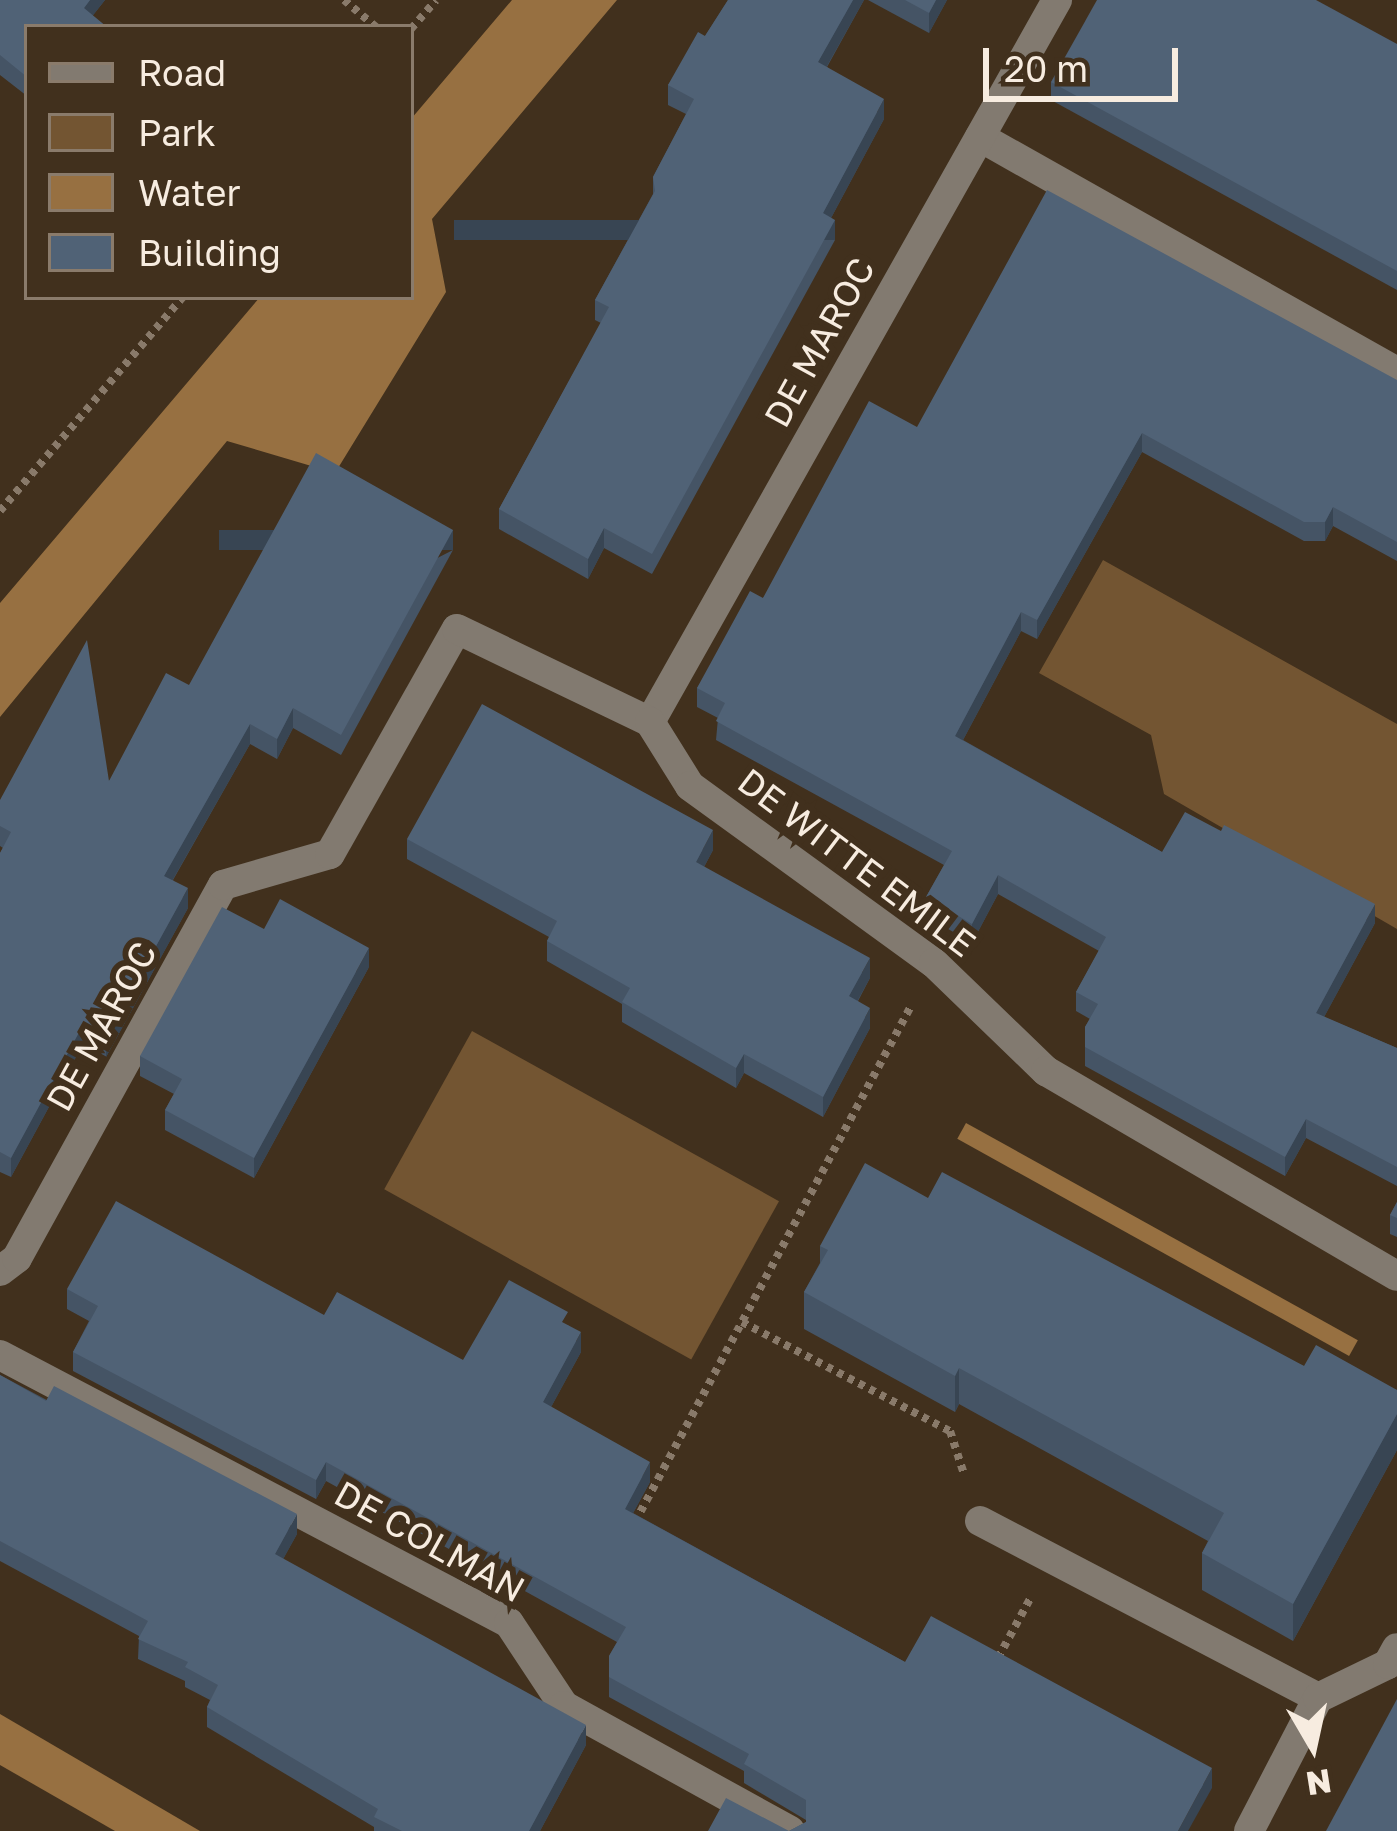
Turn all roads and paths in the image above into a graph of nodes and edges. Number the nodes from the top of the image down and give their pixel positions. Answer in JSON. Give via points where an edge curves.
{"nodes":[{"id":1,"x":344,"y":0,"type":"edge"},
{"id":2,"x":436,"y":0,"type":"edge"},
{"id":3,"x":1057,"y":0,"type":"edge"},
{"id":4,"x":372,"y":24,"type":"edge"},
{"id":5,"x":414,"y":26,"type":"edge"},
{"id":6,"x":980,"y":137,"type":"junction"},
{"id":7,"x":179,"y":300,"type":"edge"},
{"id":8,"x":1397,"y":371,"type":"edge"},
{"id":9,"x":0,"y":511,"type":"edge"},
{"id":10,"x":650,"y":722,"type":"junction"},
{"id":11,"x":934,"y":963,"type":"junction"},
{"id":12,"x":0,"y":1271,"type":"edge"},
{"id":13,"x":1397,"y":1276,"type":"edge"},
{"id":14,"x":742,"y":1322,"type":"junction"},
{"id":15,"x":0,"y":1354,"type":"edge"},
{"id":16,"x":980,"y":1521,"type":"joint"},
{"id":17,"x":624,"y":1542,"type":"edge"},
{"id":18,"x":1051,"y":1559,"type":"junction"},
{"id":19,"x":1397,"y":1648,"type":"edge"},
{"id":20,"x":995,"y":1664,"type":"edge"},
{"id":21,"x":1318,"y":1698,"type":"junction"},
{"id":22,"x":790,"y":1831,"type":"edge"},
{"id":23,"x":1249,"y":1831,"type":"edge"}],
"edges":[{"from":1,"to":4,"type":"path"},
{"from":2,"to":5,"type":"path"},
{"from":3,"to":6,"type":"street","name":"DE MAROC"},
{"from":6,"to":8,"type":"street"},
{"from":6,"to":10,"type":"street","name":"DE MAROC"},
{"from":7,"to":9,"type":"path"},
{"from":10,"to":11,"type":"street","name":"DE WITTE EMILE","via":[[690,786]]},
{"from":10,"to":12,"type":"street","name":"DE MAROC","via":[[458,629],[330,854],[223,885],[17,1258]]},
{"from":11,"to":13,"type":"street","name":"DE WITTE EMILE","via":[[1046,1071]]},
{"from":11,"to":14,"type":"path"},
{"from":14,"to":16,"type":"path","via":[[950,1431]]},
{"from":14,"to":17,"type":"path"},
{"from":15,"to":22,"type":"street","name":"DE COLMAN","via":[[509,1622],[564,1706]]},
{"from":16,"to":18,"type":"street"},
{"from":18,"to":20,"type":"path"},
{"from":18,"to":21,"type":"street"},
{"from":19,"to":21,"type":"street","via":[[1388,1664]]},
{"from":21,"to":23,"type":"street"}]}
